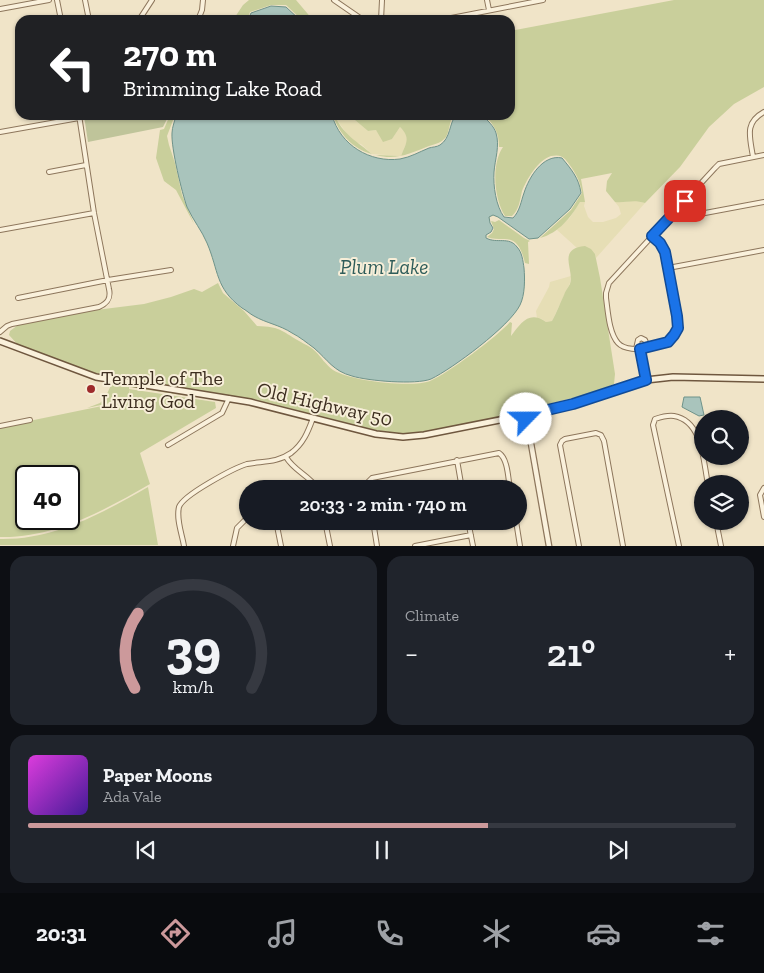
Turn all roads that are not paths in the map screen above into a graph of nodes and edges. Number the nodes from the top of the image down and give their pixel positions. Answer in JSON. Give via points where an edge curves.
{"nodes":[{"id":1,"x":49,"y":0,"type":"edge"},
{"id":2,"x":57,"y":0,"type":"edge"},
{"id":3,"x":86,"y":0,"type":"edge"},
{"id":4,"x":202,"y":0,"type":"edge"},
{"id":5,"x":334,"y":0,"type":"edge"},
{"id":6,"x":382,"y":0,"type":"edge"},
{"id":7,"x":487,"y":0,"type":"edge"},
{"id":8,"x":543,"y":0,"type":"edge"},
{"id":9,"x":151,"y":1,"type":"edge"},
{"id":10,"x":0,"y":9,"type":"edge"},
{"id":11,"x":489,"y":10,"type":"junction"},
{"id":12,"x":60,"y":15,"type":"edge"},
{"id":13,"x":88,"y":15,"type":"edge"},
{"id":14,"x":142,"y":15,"type":"edge"},
{"id":15,"x":200,"y":15,"type":"edge"},
{"id":16,"x":356,"y":15,"type":"edge"},
{"id":17,"x":381,"y":15,"type":"edge"},
{"id":18,"x":468,"y":15,"type":"edge"},
{"id":19,"x":764,"y":112,"type":"edge"},
{"id":20,"x":59,"y":120,"type":"edge"},
{"id":21,"x":80,"y":120,"type":"edge"},
{"id":22,"x":0,"y":132,"type":"edge"},
{"id":23,"x":764,"y":155,"type":"edge"},
{"id":24,"x":753,"y":157,"type":"junction"},
{"id":25,"x":86,"y":165,"type":"junction"},
{"id":26,"x":49,"y":172,"type":"dead end"},
{"id":27,"x":685,"y":201,"type":"junction"},
{"id":28,"x":764,"y":202,"type":"edge"},
{"id":29,"x":94,"y":213,"type":"junction"},
{"id":30,"x":0,"y":230,"type":"edge"},
{"id":31,"x":652,"y":236,"type":"junction"},
{"id":32,"x":764,"y":250,"type":"edge"},
{"id":33,"x":668,"y":268,"type":"junction"},
{"id":34,"x":171,"y":270,"type":"dead end"},
{"id":35,"x":108,"y":280,"type":"junction"},
{"id":36,"x":18,"y":298,"type":"dead end"},
{"id":37,"x":0,"y":332,"type":"edge"},
{"id":38,"x":0,"y":342,"type":"edge"},
{"id":39,"x":648,"y":347,"type":"junction"},
{"id":40,"x":638,"y":349,"type":"junction"},
{"id":41,"x":764,"y":379,"type":"edge"},
{"id":42,"x":646,"y":380,"type":"junction"},
{"id":43,"x":229,"y":398,"type":"junction"},
{"id":44,"x":526,"y":415,"type":"junction"},
{"id":45,"x":313,"y":418,"type":"junction"},
{"id":46,"x":30,"y":420,"type":"dead end"},
{"id":47,"x":0,"y":426,"type":"edge"},
{"id":48,"x":168,"y":445,"type":"dead end"},
{"id":49,"x":286,"y":457,"type":"junction"},
{"id":50,"x":457,"y":460,"type":"junction"},
{"id":51,"x":706,"y":475,"type":"edge"},
{"id":52,"x":312,"y":480,"type":"edge"},
{"id":53,"x":370,"y":480,"type":"edge"},
{"id":54,"x":460,"y":480,"type":"edge"},
{"id":55,"x":508,"y":480,"type":"edge"},
{"id":56,"x":764,"y":488,"type":"edge"},
{"id":57,"x":764,"y":517,"type":"edge"},
{"id":58,"x":239,"y":526,"type":"edge"},
{"id":59,"x":278,"y":530,"type":"edge"},
{"id":60,"x":327,"y":530,"type":"edge"},
{"id":61,"x":374,"y":530,"type":"edge"},
{"id":62,"x":470,"y":530,"type":"edge"},
{"id":63,"x":517,"y":530,"type":"edge"},
{"id":64,"x":718,"y":530,"type":"edge"},
{"id":65,"x":471,"y":535,"type":"junction"},
{"id":66,"x":425,"y":545,"type":"edge"},
{"id":67,"x":184,"y":546,"type":"edge"},
{"id":68,"x":234,"y":546,"type":"edge"},
{"id":69,"x":281,"y":546,"type":"edge"},
{"id":70,"x":330,"y":546,"type":"edge"},
{"id":71,"x":377,"y":546,"type":"edge"},
{"id":72,"x":415,"y":546,"type":"edge"},
{"id":73,"x":473,"y":546,"type":"edge"},
{"id":74,"x":520,"y":546,"type":"edge"},
{"id":75,"x":549,"y":546,"type":"edge"},
{"id":76,"x":579,"y":546,"type":"edge"},
{"id":77,"x":623,"y":546,"type":"edge"},
{"id":78,"x":679,"y":546,"type":"edge"},
{"id":79,"x":721,"y":546,"type":"edge"}],
"edges":[{"from":1,"to":10,"type":"street"},
{"from":2,"to":12,"type":"street"},
{"from":3,"to":13,"type":"street"},
{"from":4,"to":15,"type":"street"},
{"from":5,"to":16,"type":"street"},
{"from":6,"to":17,"type":"street"},
{"from":7,"to":11,"type":"street"},
{"from":8,"to":11,"type":"street"},
{"from":9,"to":14,"type":"street"},
{"from":11,"to":18,"type":"street"},
{"from":19,"to":24,"type":"street","via":[[750,127]]},
{"from":20,"to":22,"type":"street"},
{"from":21,"to":25,"type":"street"},
{"from":23,"to":24,"type":"street"},
{"from":24,"to":27,"type":"street","via":[[719,164]]},
{"from":25,"to":26,"type":"street"},
{"from":25,"to":29,"type":"street"},
{"from":27,"to":28,"type":"street","via":[[706,213]]},
{"from":27,"to":31,"type":"street"},
{"from":29,"to":30,"type":"street"},
{"from":29,"to":35,"type":"street"},
{"from":31,"to":33,"type":"street","via":[[662,246]]},
{"from":31,"to":40,"type":"street","via":[[609,283],[606,292],[614,338],[622,346]]},
{"from":32,"to":33,"type":"street"},
{"from":33,"to":39,"type":"street","via":[[678,328],[668,342]]},
{"from":34,"to":35,"type":"street"},
{"from":35,"to":36,"type":"street"},
{"from":35,"to":37,"type":"street","via":[[110,296],[99,307],[12,324]]},
{"from":38,"to":43,"type":"main road","name":"Old Highway 50","via":[[96,377]]},
{"from":39,"to":40,"type":"street"},
{"from":39,"to":40,"type":"street","via":[[641,338]]},
{"from":40,"to":42,"type":"street"},
{"from":41,"to":42,"type":"main road","name":"Old Highway 50","via":[[673,377]]},
{"from":42,"to":44,"type":"main road","name":"Old Highway 50","via":[[573,404]]},
{"from":43,"to":45,"type":"main road","name":"Old Highway 50"},
{"from":43,"to":48,"type":"street","via":[[222,413]]},
{"from":44,"to":45,"type":"main road","name":"Old Highway 50","via":[[403,437],[376,434]]},
{"from":44,"to":75,"type":"street"},
{"from":45,"to":49,"type":"street","via":[[304,439]]},
{"from":46,"to":47,"type":"street"},
{"from":49,"to":52,"type":"street","via":[[294,468]]},
{"from":49,"to":67,"type":"street","via":[[242,466],[186,498],[179,511]]},
{"from":50,"to":53,"type":"street"},
{"from":50,"to":54,"type":"street"},
{"from":50,"to":55,"type":"street","via":[[500,454]]},
{"from":51,"to":78,"type":"street","via":[[698,439],[690,424],[674,416],[655,420],[653,425]]},
{"from":56,"to":57,"type":"street","via":[[760,495]]},
{"from":58,"to":68,"type":"street"},
{"from":59,"to":69,"type":"street"},
{"from":60,"to":70,"type":"street"},
{"from":61,"to":71,"type":"street"},
{"from":62,"to":65,"type":"street"},
{"from":63,"to":74,"type":"street"},
{"from":64,"to":79,"type":"street"},
{"from":65,"to":66,"type":"street"},
{"from":65,"to":73,"type":"street"},
{"from":66,"to":72,"type":"street"},
{"from":76,"to":77,"type":"street","via":[[560,445],[565,439],[596,433],[604,442]]}]}
